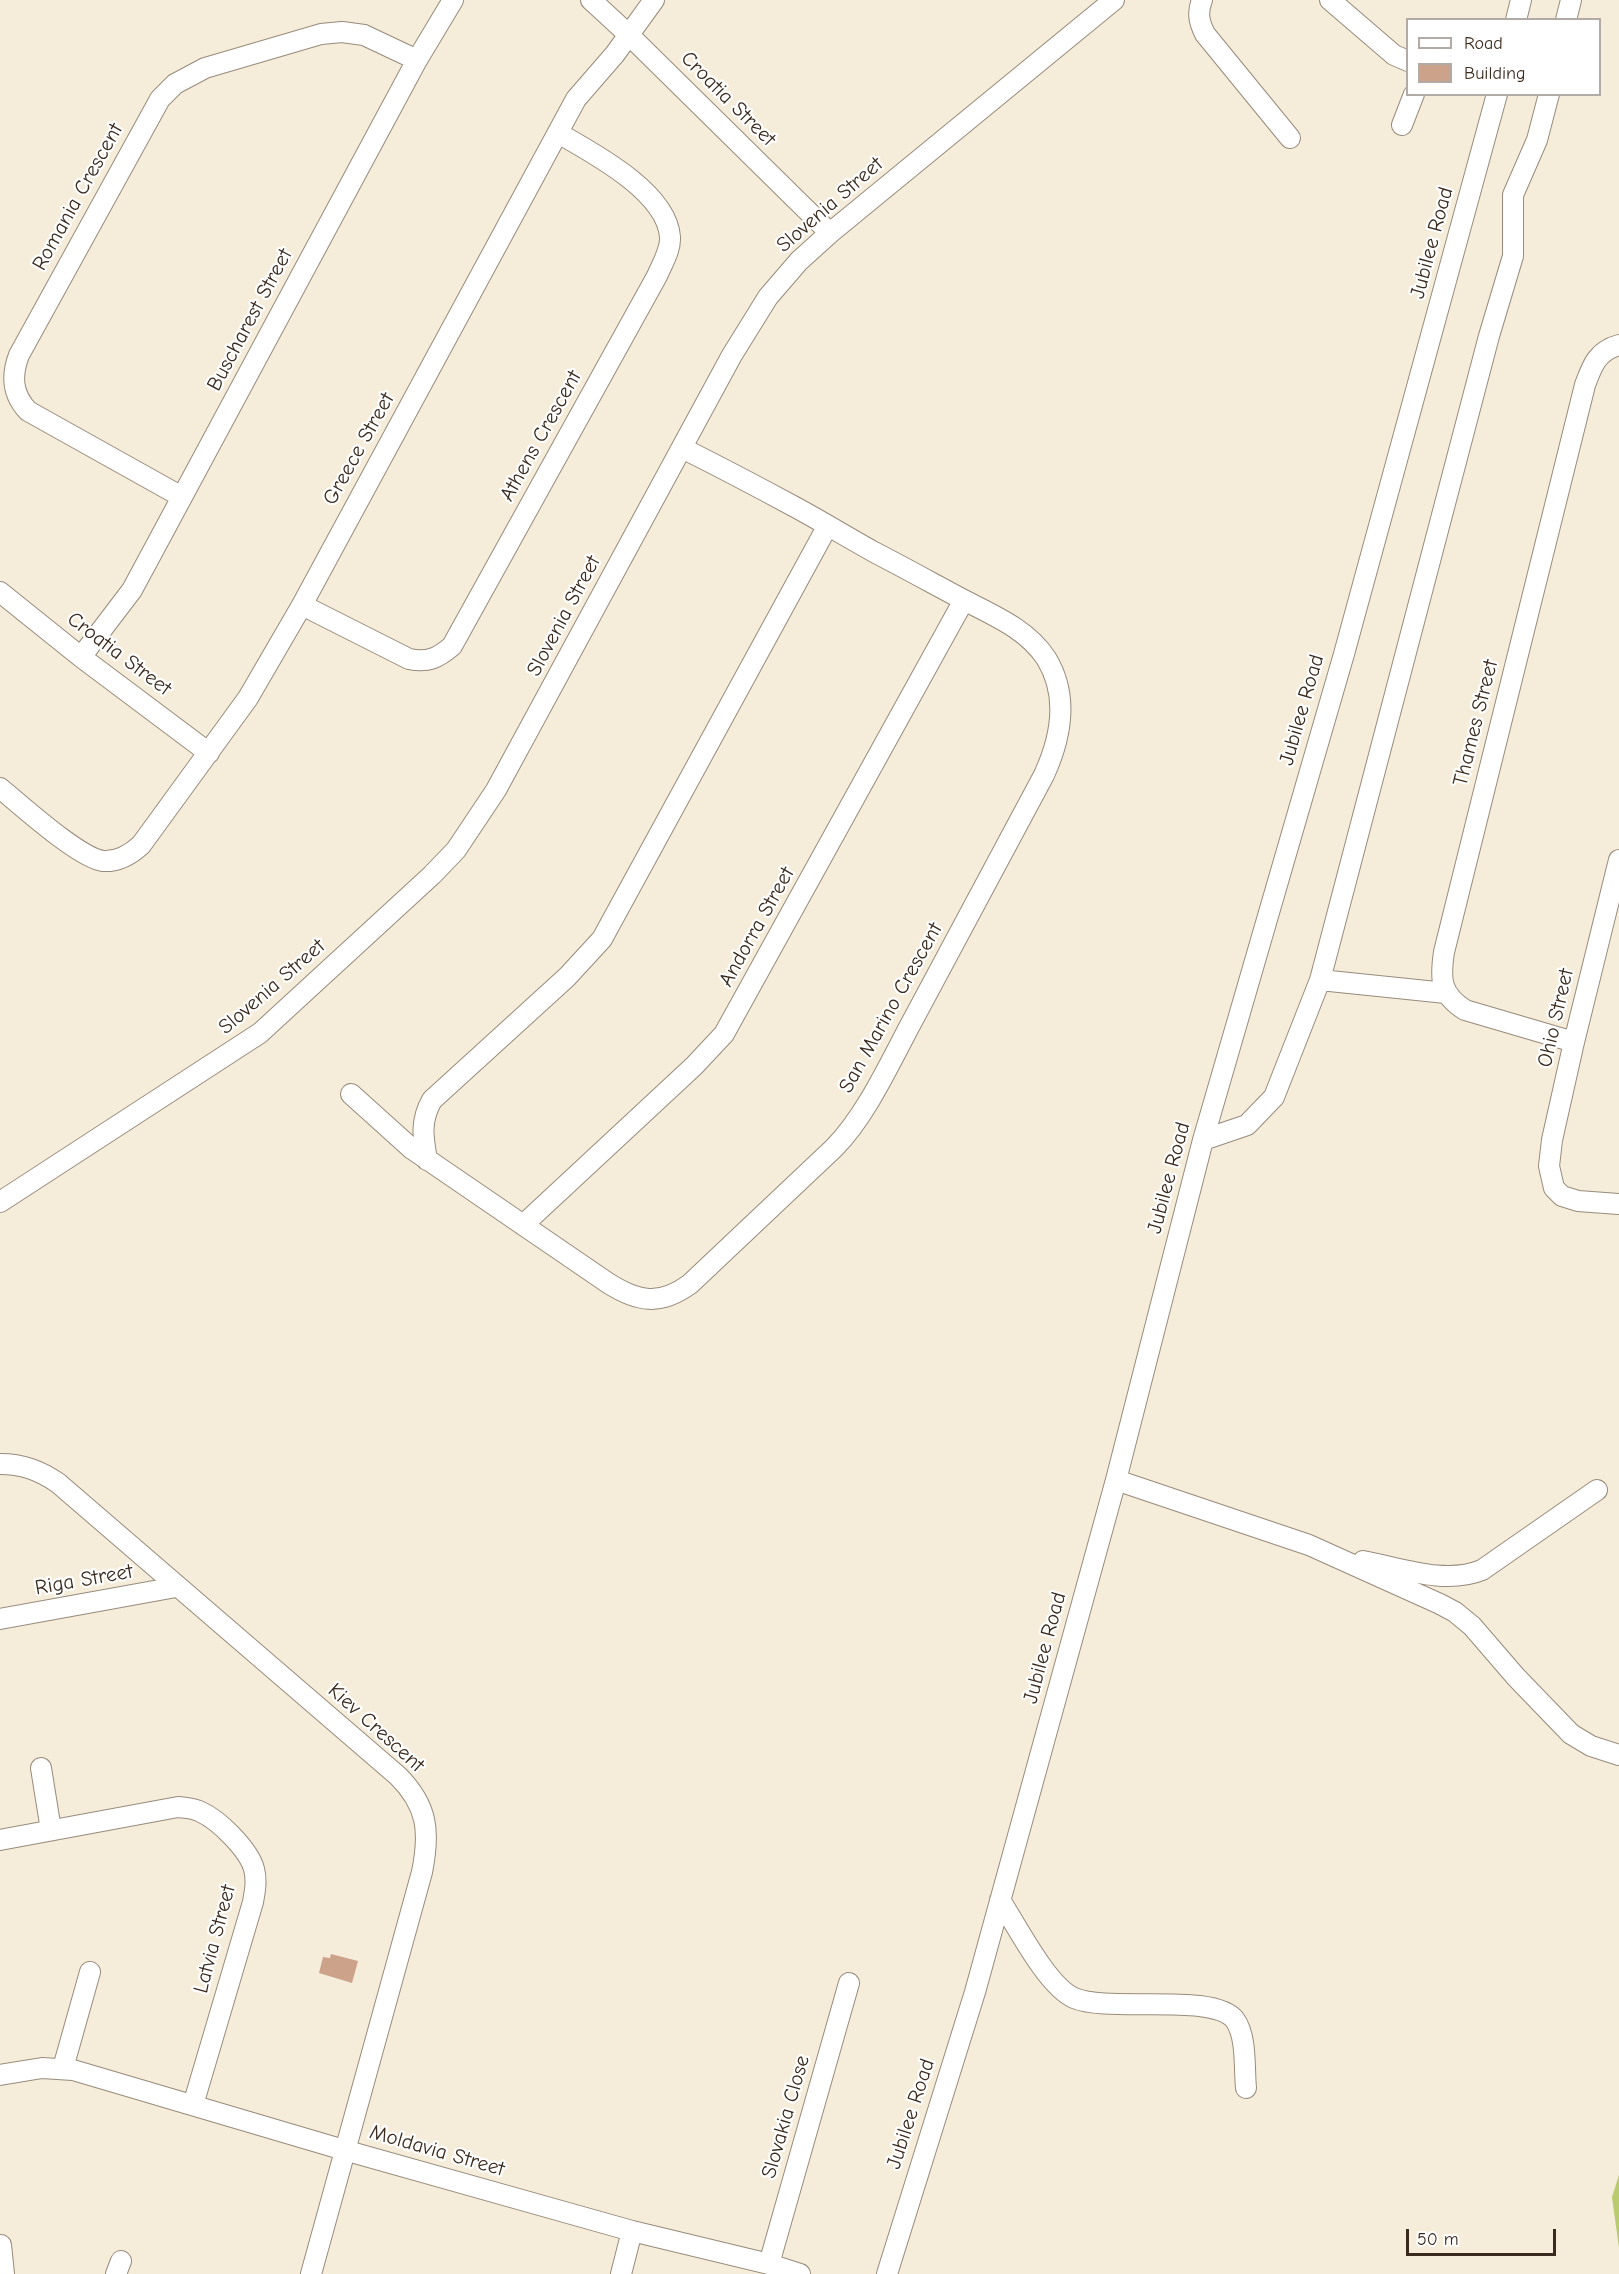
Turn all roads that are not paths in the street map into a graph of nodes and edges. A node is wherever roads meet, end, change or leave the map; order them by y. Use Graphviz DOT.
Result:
graph roads {
  1 [pos="453,0"];
  2 [pos="591,0"];
  3 [pos="654,0"];
  4 [pos="1114,0"];
  5 [pos="1202,0"];
  6 [pos="1330,0"];
  7 [pos="1521,0"];
  8 [pos="1571,0"];
  9 [pos="1516,18"];
  10 [pos="1566,18"];
  11 [pos="629,35"];
  12 [pos="417,60"];
  13 [pos="1406,61"];
  14 [pos="1413,96"];
  15 [pos="1496,96"];
  16 [pos="1548,96"];
  17 [pos="1402,125"];
  18 [pos="558,133"];
  19 [pos="1290,138"];
  20 [pos="830,233"];
  21 [pos="1619,345"];
  22 [pos="682,448"];
  23 [pos="182,497"];
  24 [pos="827,527"];
  25 [pos="0,592"];
  26 [pos="964,600"];
  27 [pos="302,605"];
  28 [pos="81,657"];
  29 [pos="209,753"];
  30 [pos="0,788"];
  31 [pos="1619,860"];
  32 [pos="1320,980"];
  33 [pos="1446,993"];
  34 [pos="1574,1042"];
  35 [pos="351,1094"];
  36 [pos="1203,1140"];
  37 [pos="427,1160"];
  38 [pos="0,1202"];
  39 [pos="1619,1204"];
  40 [pos="523,1226"];
  41 [pos="0,1464"];
  42 [pos="1116,1480"];
  43 [pos="1597,1490"];
  44 [pos="1342,1560"];
  45 [pos="176,1587"];
  46 [pos="0,1619"];
  47 [pos="1619,1755"];
  48 [pos="41,1768"];
  49 [pos="51,1830"];
  50 [pos="0,1840"];
  51 [pos="1000,1900"];
  52 [pos="90,1972"];
  53 [pos="849,1983"];
  54 [pos="63,2068"];
  55 [pos="0,2075"];
  56 [pos="1246,2088"];
  57 [pos="193,2105"];
  58 [pos="344,2150"];
  59 [pos="632,2231"];
  60 [pos="2,2245"];
  61 [pos="769,2264"];
  62 [pos="893,2272"];
  63 [pos="4,2274"];
  64 [pos="311,2274"];
  65 [pos="621,2274"];
  66 [pos="800,2274"];
  1 -- 12 [label="street, Buscharest Street"];
  2 -- 11 [label="street, Croatia Street"];
  3 -- 11 [label="street, Greece Street"];
  4 -- 20 [label="street, Slovenia Street"];
  5 -- 19 [label="street"];
  6 -- 13 [label="street"];
  7 -- 9 [label="street"];
  8 -- 10 [label="street"];
  11 -- 18 [label="street, Greece Street"];
  11 -- 20 [label="street, Croatia Street"];
  12 -- 23 [label="street, Buscharest Street"];
  12 -- 23 [label="street, Romania Crescent"];
  14 -- 17 [label="street"];
  15 -- 36 [label="street, Jubilee Road"];
  16 -- 32 [label="street"];
  18 -- 27 [label="street, Greece Street"];
  18 -- 27 [label="street, Athens Crescent"];
  20 -- 22 [label="street, Slovenia Street"];
  21 -- 33 [label="street, Thames Street"];
  22 -- 24 [label="street, San Marino Crescent"];
  22 -- 38 [label="street, Slovenia Street"];
  23 -- 28 [label="street, Buscharest Street"];
  24 -- 26 [label="street, San Marino Crescent"];
  24 -- 37 [label="street"];
  25 -- 28 [label="street, Croatia Street"];
  26 -- 40 [label="street, Andorra Street"];
  26 -- 40 [label="street, San Marino Crescent"];
  27 -- 29 [label="street, Greece Street"];
  28 -- 29 [label="street, Croatia Street"];
  29 -- 30 [label="street, Greece Street"];
  31 -- 34 [label="street, Ohio Street"];
  32 -- 33 [label="street"];
  32 -- 36 [label="street"];
  33 -- 34 [label="street"];
  34 -- 39 [label="street, Ohio Street"];
  35 -- 37 [label="street, San Marino Crescent"];
  36 -- 42 [label="street, Jubilee Road"];
  37 -- 40 [label="street, San Marino Crescent"];
  41 -- 45 [label="street, Kiev Crescent"];
  42 -- 44 [label="street"];
  42 -- 51 [label="street, Jubilee Road"];
  43 -- 44 [label="street"];
  44 -- 47 [label="street"];
  45 -- 46 [label="street, Riga Street"];
  45 -- 58 [label="street, Kiev Crescent"];
  48 -- 49 [label="street"];
  49 -- 50 [label="street, Latvia Street"];
  49 -- 57 [label="street, Latvia Street"];
  51 -- 56 [label="street"];
  51 -- 62 [label="street, Jubilee Road"];
  52 -- 54 [label="street"];
  53 -- 61 [label="street, Slovakia Close"];
  54 -- 55 [label="street, Moldavia Street"];
  54 -- 57 [label="street, Moldavia Street"];
  57 -- 58 [label="street, Moldavia Street"];
  58 -- 59 [label="street, Moldavia Street"];
  58 -- 64 [label="street, Kiev Crescent"];
  59 -- 61 [label="street, Moldavia Street"];
  59 -- 65 [label="street"];
  60 -- 63 [label="street"];
  61 -- 66 [label="street, Moldavia Street"];
}
